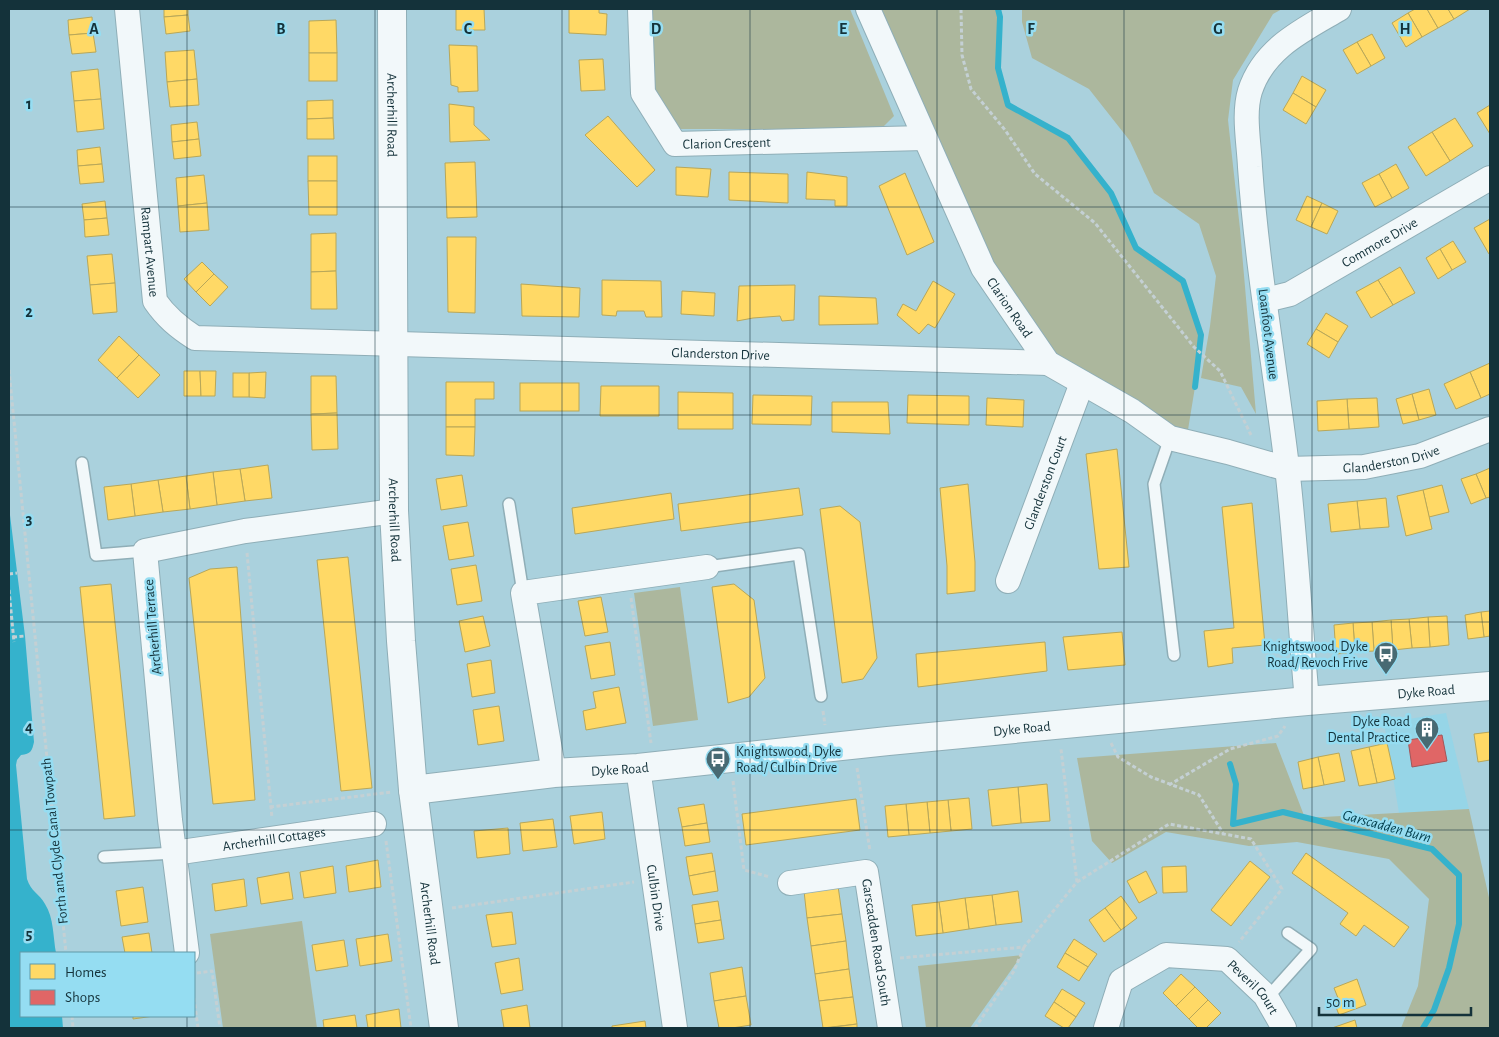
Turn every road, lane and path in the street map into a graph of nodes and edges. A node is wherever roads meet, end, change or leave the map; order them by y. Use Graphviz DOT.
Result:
graph roads {
  1 [pos="127,9"];
  2 [pos="392,9"];
  3 [pos="640,9"];
  4 [pos="868,9"];
  5 [pos="961,9"];
  6 [pos="1339,9"];
  7 [pos="924,138"];
  8 [pos="1490,178"];
  9 [pos="1265,300"];
  10 [pos="393,344"];
  11 [pos="1048,363"];
  12 [pos="9,370"];
  13 [pos="1082,383"];
  14 [pos="1490,429"];
  15 [pos="1170,438"];
  16 [pos="82,463"];
  17 [pos="1276,466"];
  18 [pos="509,504"];
  19 [pos="394,511"];
  20 [pos="245,532"];
  21 [pos="145,551"];
  22 [pos="707,567"];
  23 [pos="17,573"];
  24 [pos="9,574"];
  25 [pos="628,578"];
  26 [pos="1008,581"];
  27 [pos="9,590"];
  28 [pos="523,593"];
  29 [pos="24,636"];
  30 [pos="13,637"];
  31 [pos="14,642"];
  32 [pos="1174,656"];
  33 [pos="1490,686"];
  34 [pos="821,696"];
  35 [pos="1297,702"];
  36 [pos="1100,722"];
  37 [pos="1058,726"];
  38 [pos="840,746"];
  39 [pos="730,758"];
  40 [pos="646,767"];
  41 [pos="554,773"];
  42 [pos="1169,785"];
  43 [pos="413,790"];
  44 [pos="270,807"];
  45 [pos="374,824"];
  46 [pos="1224,834"];
  47 [pos="274,839"];
  48 [pos="174,853"];
  49 [pos="104,857"];
  50 [pos="866,872"];
  51 [pos="654,879"];
  52 [pos="1077,882"];
  53 [pos="790,883"];
  54 [pos="429,911"];
  55 [pos="1288,933"];
  56 [pos="1024,948"];
  57 [pos="66,952"];
  58 [pos="187,952"];
  59 [pos="1227,959"];
  60 [pos="879,960"];
  61 [pos="195,974"];
  62 [pos="1267,998"];
  63 [pos="195,1006"];
  64 [pos="198,1028"];
  65 [pos="220,1028"];
  66 [pos="411,1028"];
  67 [pos="444,1028"];
  68 [pos="675,1028"];
  69 [pos="890,1028"];
  70 [pos="975,1028"];
  71 [pos="1106,1028"];
  72 [pos="1284,1028"];
  1 -- 10 [label="street, Rampart Avenue"];
  2 -- 10 [label="street, Archerhill Road"];
  3 -- 7 [label="street, Clarion Crescent"];
  4 -- 7 [label="street, Clarion Road"];
  5 -- 17 [label="path"];
  6 -- 9 [label="street, Loanfoot Avenue"];
  7 -- 11 [label="street, Clarion Road"];
  8 -- 9 [label="street, Commore Drive"];
  9 -- 17 [label="street, Loanfoot Avenue"];
  10 -- 11 [label="street, Glanderston Drive"];
  10 -- 19 [label="street, Archerhill Road"];
  11 -- 13 [label="street, Clarion Road"];
  12 -- 57 [label="path, Forth and Clyde Canal Towpath"];
  13 -- 15 [label="street, Clarion Road"];
  13 -- 26 [label="street, Glanderston Court"];
  14 -- 17 [label="street, Glanderston Drive"];
  15 -- 17 [label="street, Clarion Road"];
  15 -- 32 [label="lane"];
  16 -- 21 [label="lane"];
  17 -- 35 [label="street, Loanfoot Avenue"];
  18 -- 28 [label="lane"];
  19 -- 20 [label="street"];
  19 -- 43 [label="street, Archerhill Road"];
  20 -- 21 [label="street"];
  20 -- 44 [label="path"];
  21 -- 48 [label="street, Archerhill Terrace"];
  22 -- 25 [label="street"];
  22 -- 34 [label="lane"];
  23 -- 24 [label="path"];
  25 -- 28 [label="street"];
  25 -- 40 [label="path"];
  27 -- 30 [label="path"];
  28 -- 41 [label="street"];
  29 -- 30 [label="path"];
  30 -- 31 [label="path"];
  33 -- 35 [label="street, Dyke Road"];
  34 -- 38 [label="path"];
  35 -- 36 [label="street, Dyke Road"];
  35 -- 42 [label="path"];
  36 -- 37 [label="street, Dyke Road"];
  36 -- 42 [label="path"];
  37 -- 38 [label="street, Dyke Road"];
  37 -- 52 [label="path"];
  38 -- 39 [label="street, Dyke Road"];
  38 -- 50 [label="path"];
  39 -- 40 [label="street, Dyke Road"];
  39 -- 53 [label="path"];
  40 -- 41 [label="street, Dyke Road"];
  40 -- 51 [label="street, Culbin Drive"];
  41 -- 43 [label="street, Dyke Road"];
  42 -- 46 [label="path"];
  43 -- 44 [label="path"];
  43 -- 54 [label="street, Archerhill Road"];
  44 -- 47 [label="path"];
  45 -- 47 [label="street, Archerhill Cottages"];
  45 -- 66 [label="path"];
  46 -- 52 [label="path"];
  46 -- 59 [label="path"];
  47 -- 48 [label="street, Archerhill Cottages"];
  48 -- 49 [label="lane"];
  48 -- 58 [label="street, Archerhill Terrace"];
  50 -- 53 [label="street, Garscadden Road South"];
  50 -- 60 [label="street, Garscadden Road South"];
  51 -- 54 [label="path"];
  51 -- 68 [label="street, Culbin Drive"];
  52 -- 56 [label="path"];
  54 -- 67 [label="street, Archerhill Road"];
  55 -- 62 [label="lane"];
  56 -- 60 [label="path"];
  56 -- 70 [label="path"];
  59 -- 62 [label="street, Peveril Court"];
  59 -- 71 [label="street, Peveril Court"];
  60 -- 69 [label="street, Garscadden Road South"];
  61 -- 65 [label="path"];
  62 -- 72 [label="street, Peveril Court"];
  63 -- 64 [label="path"];
}
